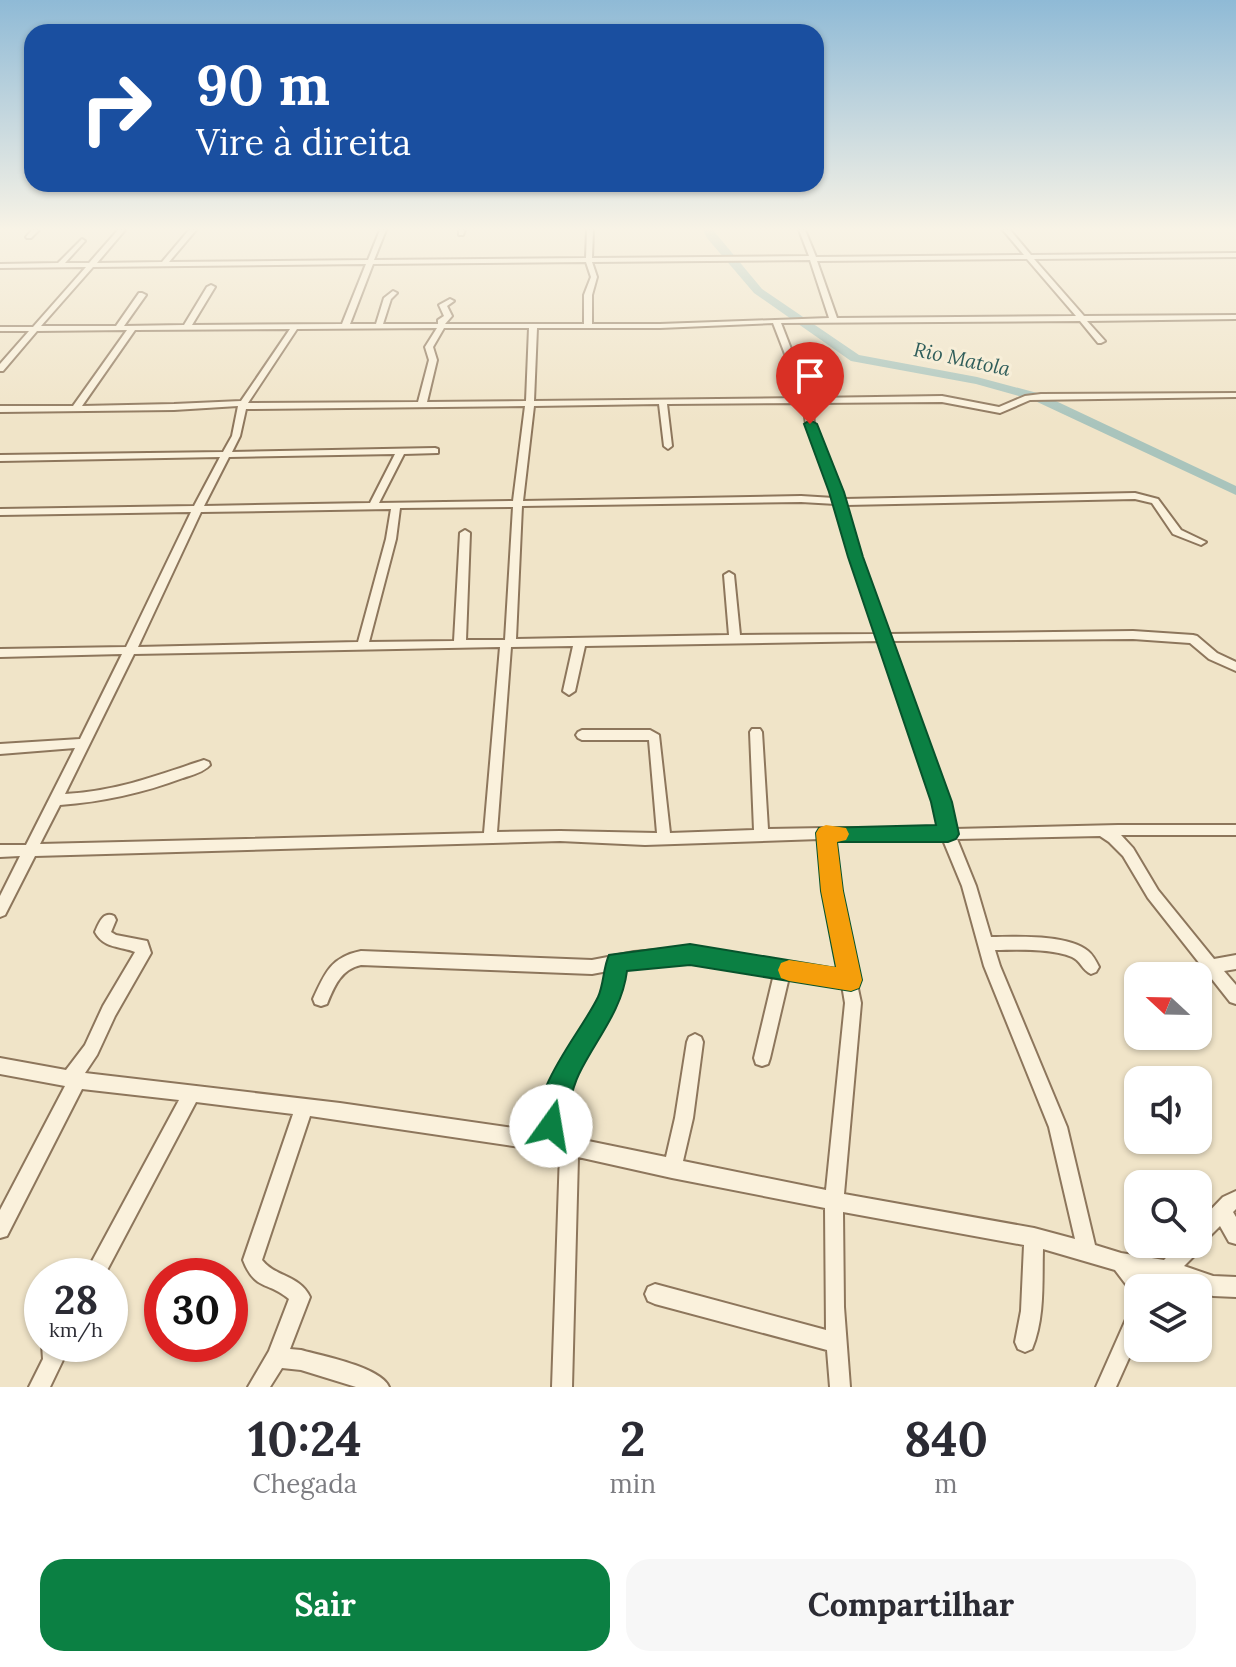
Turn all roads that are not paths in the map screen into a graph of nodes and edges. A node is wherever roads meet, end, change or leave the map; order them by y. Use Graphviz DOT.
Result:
graph roads {
  1 [pos="66,295"];
  2 [pos="142,295"];
  3 [pos="206,295"];
  4 [pos="358,295"];
  5 [pos="391,295"];
  6 [pos="588,295"];
  7 [pos="822,295"];
  8 [pos="1061,295"];
  9 [pos="450,301"];
  10 [pos="1236,317"];
  11 [pos="1081,319"];
  12 [pos="776,321"];
  13 [pos="834,321"];
  14 [pos="588,324"];
  15 [pos="533,325"];
  16 [pos="345,326"];
  17 [pos="379,326"];
  18 [pos="442,326"];
  19 [pos="187,327"];
  20 [pos="295,327"];
  21 [pos="0,329"];
  22 [pos="36,329"];
  23 [pos="118,329"];
  24 [pos="132,329"];
  25 [pos="1101,341"];
  26 [pos="0,369"];
  27 [pos="1236,395"];
  28 [pos="807,400"];
  29 [pos="663,402"];
  30 [pos="422,403"];
  31 [pos="530,403"];
  32 [pos="77,406"];
  33 [pos="245,406"];
  34 [pos="0,409"];
  35 [pos="668,446"];
  36 [pos="401,451"];
  37 [pos="435,451"];
  38 [pos="226,454"];
  39 [pos="0,458"];
  40 [pos="839,501"];
  41 [pos="396,505"];
  42 [pos="518,505"];
  43 [pos="373,506"];
  44 [pos="197,510"];
  45 [pos="0,512"];
  46 [pos="465,533"];
  47 [pos="1201,542"];
  48 [pos="729,575"];
  49 [pos="735,639"];
  50 [pos="885,639"];
  51 [pos="580,642"];
  52 [pos="460,644"];
  53 [pos="508,644"];
  54 [pos="362,647"];
  55 [pos="128,651"];
  56 [pos="0,653"];
  57 [pos="1236,667"];
  58 [pos="569,691"];
  59 [pos="756,732"];
  60 [pos="582,735"];
  61 [pos="85,743"];
  62 [pos="0,749"];
  63 [pos="204,765"];
  64 [pos="55,800"];
  65 [pos="1236,830"];
  66 [pos="826,833"];
  67 [pos="948,834"];
  68 [pos="1119,834"];
  69 [pos="761,835"];
  70 [pos="664,837"];
  71 [pos="490,838"];
  72 [pos="0,851"];
  73 [pos="32,851"];
  74 [pos="0,911"];
  75 [pos="109,920"];
  76 [pos="985,943"];
  77 [pos="617,962"];
  78 [pos="1207,962"];
  79 [pos="1236,962"];
  80 [pos="1091,967"];
  81 [pos="1212,967"];
  82 [pos="1212,968"];
  83 [pos="783,969"];
  84 [pos="851,980"];
  85 [pos="1236,997"];
  86 [pos="321,999"];
  87 [pos="695,1042"];
  88 [pos="762,1058"];
  89 [pos="0,1066"];
  90 [pos="74,1079"];
  91 [pos="192,1093"];
  92 [pos="304,1107"];
  93 [pos="549,1142"];
  94 [pos="569,1147"];
  95 [pos="672,1169"];
  96 [pos="834,1201"];
  97 [pos="1229,1205"];
  98 [pos="1212,1223"];
  99 [pos="0,1229"];
  100 [pos="1236,1235"];
  101 [pos="1034,1237"];
  102 [pos="1087,1252"];
  103 [pos="104,1258"];
  104 [pos="1179,1258"];
  105 [pos="1121,1262"];
  106 [pos="1167,1270"];
  107 [pos="1131,1274"];
  108 [pos="1154,1274"];
  109 [pos="1236,1287"];
  110 [pos="655,1294"];
  111 [pos="1025,1342"];
  112 [pos="837,1343"];
  113 [pos="1124,1346"];
  114 [pos="277,1357"];
  115 [pos="52,1362"];
  116 [pos="39,1387"];
  117 [pos="258,1387"];
  118 [pos="379,1387"];
  119 [pos="562,1387"];
  120 [pos="840,1387"];
  121 [pos="1106,1387"];
  1 -- 22 [label="street"];
  2 -- 23 [label="street"];
  3 -- 19 [label="street"];
  4 -- 16 [label="street"];
  5 -- 17 [label="street"];
  6 -- 14 [label="street"];
  7 -- 13 [label="street"];
  8 -- 11 [label="street"];
  9 -- 18 [label="street"];
  10 -- 11 [label="street"];
  11 -- 13 [label="street"];
  11 -- 25 [label="street"];
  12 -- 13 [label="street"];
  12 -- 14 [label="street"];
  12 -- 28 [label="street"];
  14 -- 15 [label="street"];
  15 -- 18 [label="street"];
  15 -- 31 [label="street"];
  16 -- 17 [label="street"];
  16 -- 20 [label="street"];
  17 -- 18 [label="street"];
  18 -- 30 [label="street"];
  19 -- 20 [label="street"];
  19 -- 24 [label="street"];
  20 -- 33 [label="street"];
  21 -- 22 [label="street"];
  22 -- 23 [label="street"];
  22 -- 26 [label="street"];
  23 -- 24 [label="street"];
  24 -- 32 [label="street"];
  27 -- 28 [label="street"];
  28 -- 29 [label="street"];
  28 -- 40 [label="street"];
  29 -- 31 [label="street"];
  29 -- 35 [label="street"];
  30 -- 31 [label="street"];
  30 -- 33 [label="street"];
  31 -- 42 [label="street"];
  32 -- 33 [label="street"];
  32 -- 34 [label="street"];
  33 -- 38 [label="street"];
  36 -- 37 [label="street"];
  36 -- 38 [label="street"];
  36 -- 43 [label="street"];
  38 -- 39 [label="street"];
  38 -- 44 [label="street"];
  40 -- 42 [label="street"];
  40 -- 47 [label="street"];
  40 -- 50 [label="street"];
  41 -- 42 [label="street"];
  41 -- 43 [label="street"];
  41 -- 54 [label="street"];
  42 -- 53 [label="street"];
  43 -- 44 [label="street"];
  44 -- 45 [label="street"];
  44 -- 55 [label="street"];
  46 -- 52 [label="street"];
  48 -- 49 [label="street"];
  49 -- 50 [label="street"];
  49 -- 51 [label="street"];
  50 -- 57 [label="street"];
  50 -- 67 [label="street"];
  51 -- 53 [label="street"];
  51 -- 58 [label="street"];
  52 -- 53 [label="street"];
  52 -- 54 [label="street"];
  53 -- 71 [label="street"];
  54 -- 55 [label="street"];
  55 -- 56 [label="street"];
  55 -- 61 [label="street"];
  59 -- 69 [label="street"];
  60 -- 70 [label="street"];
  61 -- 62 [label="street"];
  61 -- 64 [label="street"];
  63 -- 64 [label="street"];
  64 -- 73 [label="street"];
  65 -- 68 [label="street"];
  66 -- 67 [label="street"];
  66 -- 69 [label="street"];
  66 -- 84 [label="street"];
  67 -- 68 [label="street"];
  67 -- 76 [label="street"];
  68 -- 78 [label="street"];
  69 -- 70 [label="street"];
  70 -- 71 [label="street"];
  71 -- 73 [label="street"];
  72 -- 73 [label="street"];
  73 -- 74 [label="street"];
  75 -- 90 [label="street"];
  76 -- 80 [label="street"];
  76 -- 102 [label="street"];
  77 -- 83 [label="street"];
  77 -- 86 [label="street"];
  77 -- 93 [label="street"];
  79 -- 81 [label="street"];
  82 -- 85 [label="street"];
  83 -- 84 [label="street"];
  83 -- 88 [label="street"];
  84 -- 96 [label="street"];
  87 -- 95 [label="street"];
  89 -- 90 [label="street"];
  90 -- 91 [label="street"];
  90 -- 99 [label="street"];
  91 -- 92 [label="street"];
  91 -- 103 [label="street"];
  92 -- 93 [label="street"];
  92 -- 114 [label="street"];
  93 -- 94 [label="street"];
  94 -- 95 [label="street"];
  94 -- 119 [label="street"];
  95 -- 96 [label="street"];
  96 -- 101 [label="street"];
  96 -- 112 [label="street"];
  97 -- 98 [label="street"];
  97 -- 100 [label="street"];
  101 -- 102 [label="street"];
  101 -- 111 [label="street"];
  102 -- 105 [label="street"];
  104 -- 106 [label="street"];
  105 -- 106 [label="street"];
  105 -- 107 [label="street"];
  106 -- 108 [label="street"];
  106 -- 109 [label="street"];
  110 -- 112 [label="street"];
  112 -- 120 [label="street"];
  113 -- 121 [label="street"];
  114 -- 117 [label="street"];
  114 -- 118 [label="street"];
  115 -- 116 [label="street"];
}
